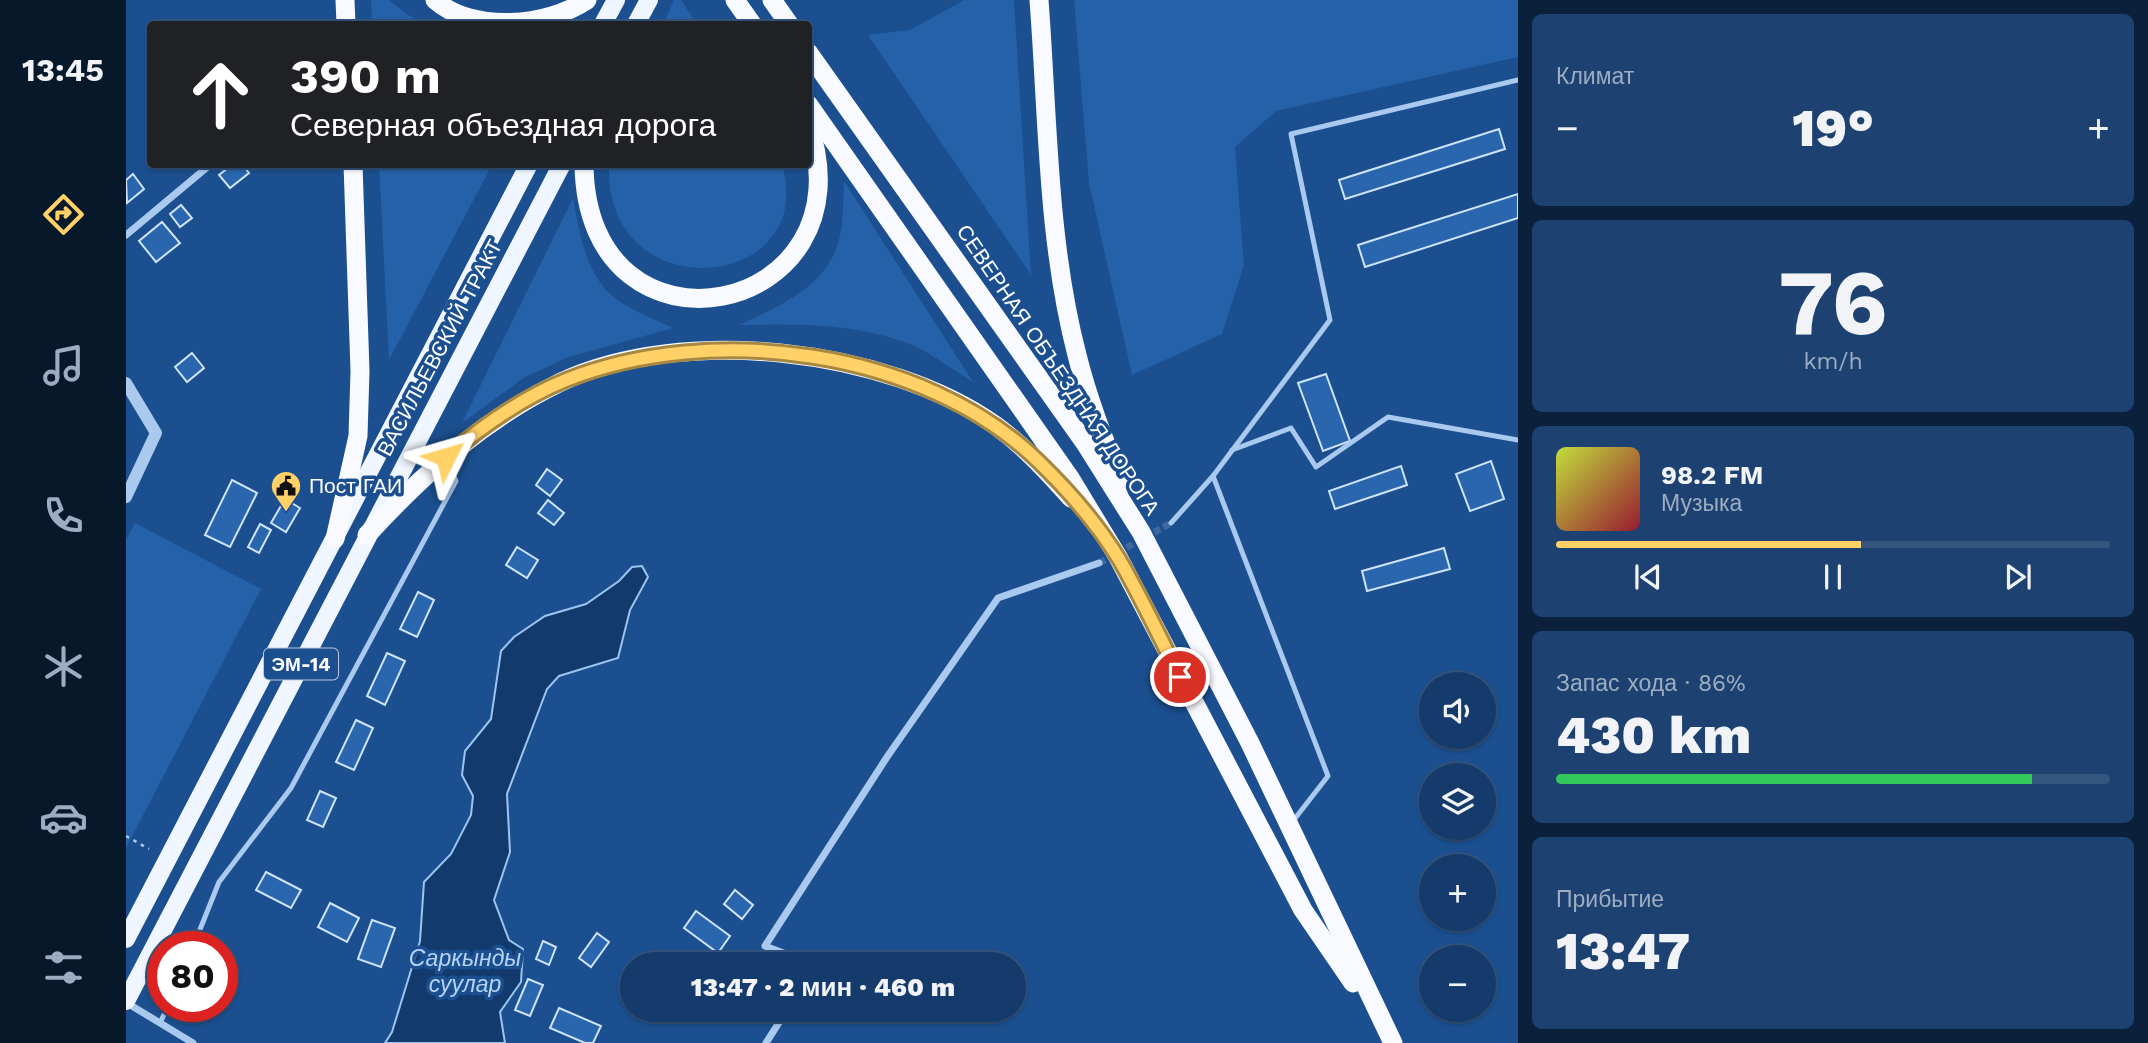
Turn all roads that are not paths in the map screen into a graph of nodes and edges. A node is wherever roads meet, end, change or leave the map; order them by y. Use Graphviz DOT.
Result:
graph roads {
  1 [pos="345,0"];
  2 [pos="435,0"];
  3 [pos="587,0"];
  4 [pos="616,0"];
  5 [pos="649,0"];
  6 [pos="735,0"];
  7 [pos="772,0"];
  8 [pos="1039,0"];
  9 [pos="346,21"];
  10 [pos="491,21"];
  11 [pos="531,21"];
  12 [pos="605,21"];
  13 [pos="638,21"];
  14 [pos="750,21"];
  15 [pos="787,21"];
  16 [pos="812,58"];
  17 [pos="1518,80"];
  18 [pos="812,110"];
  19 [pos="812,142"];
  20 [pos="206,168"];
  21 [pos="353,168"];
  22 [pos="527,168"];
  23 [pos="560,168"];
  24 [pos="584,168"];
  25 [pos="126,235"];
  26 [pos="126,383"];
  27 [pos="1518,440"];
  28 [pos="1230,451"];
  29 [pos="377,455"];
  30 [pos="446,457"];
  31 [pos="403,467"];
  32 [pos="1213,476"];
  33 [pos="126,497"];
  34 [pos="1171,523"];
  35 [pos="1141,532"];
  36 [pos="367,536"];
  37 [pos="335,539"];
  38 [pos="1109,560"];
  39 [pos="1289,825"];
  40 [pos="199,931"];
  41 [pos="126,939"];
  42 [pos="781,952"];
  43 [pos="126,1002"];
  44 [pos="779,1022"];
  45 [pos="160,1023"];
  46 [pos="1390,1038"];
  47 [pos="193,1043"];
  48 [pos="766,1043"];
  1 -- 9 [label="highway"];
  2 -- 10 [label="highway"];
  3 -- 11 [label="highway"];
  4 -- 12 [label="main road"];
  5 -- 13 [label="main road"];
  6 -- 14 [label="highway"];
  7 -- 15 [label="highway"];
  8 -- 35 [label="highway"];
  16 -- 35 [label="highway, СЕВЕРНАЯ ОБЪЕЗДНАЯ ДОРОГА"];
  17 -- 28 [label="lane"];
  18 -- 38 [label="highway, СЕВЕРНАЯ ОБЪЕЗДНАЯ ДОРОГА"];
  19 -- 24 [label="highway"];
  20 -- 25 [label="street"];
  21 -- 37 [label="highway"];
  22 -- 29 [label="main road, ВАСИЛЬЕВСКИЙ ТРАКТ / ЭМ-14"];
  23 -- 31 [label="main road, ВАСИЛЬЕВСКИЙ ТРАКТ / ЭМ-14"];
  26 -- 33 [label="street"];
  27 -- 28 [label="lane"];
  28 -- 32 [label="lane"];
  29 -- 31 [label="main road"];
  29 -- 37 [label="main road, ВАСИЛЬЕВСКИЙ ТРАКТ / ЭМ-14"];
  30 -- 36 [label="highway"];
  30 -- 38 [label="highway"];
  30 -- 40 [label="lane"];
  31 -- 36 [label="main road, ВАСИЛЬЕВСКИЙ ТРАКТ / ЭМ-14"];
  32 -- 34 [label="lane"];
  32 -- 39 [label="lane"];
  35 -- 39 [label="highway, СЕВЕРНАЯ ОБЪЕЗДНАЯ ДОРОГА"];
  36 -- 43 [label="main road, ВАСИЛЬЕВСКИЙ ТРАКТ / ЭМ-14"];
  37 -- 41 [label="main road, ВАСИЛЬЕВСКИЙ ТРАКТ / ЭМ-14"];
  38 -- 42 [label="street"];
  38 -- 46 [label="highway, СЕВЕРНАЯ ОБЪЕЗДНАЯ ДОРОГА"];
  39 -- 46 [label="highway, СЕВЕРНАЯ ОБЪЕЗДНАЯ ДОРОГА"];
  43 -- 45 [label="street"];
  44 -- 48 [label="street"];
  45 -- 47 [label="street"];
}
